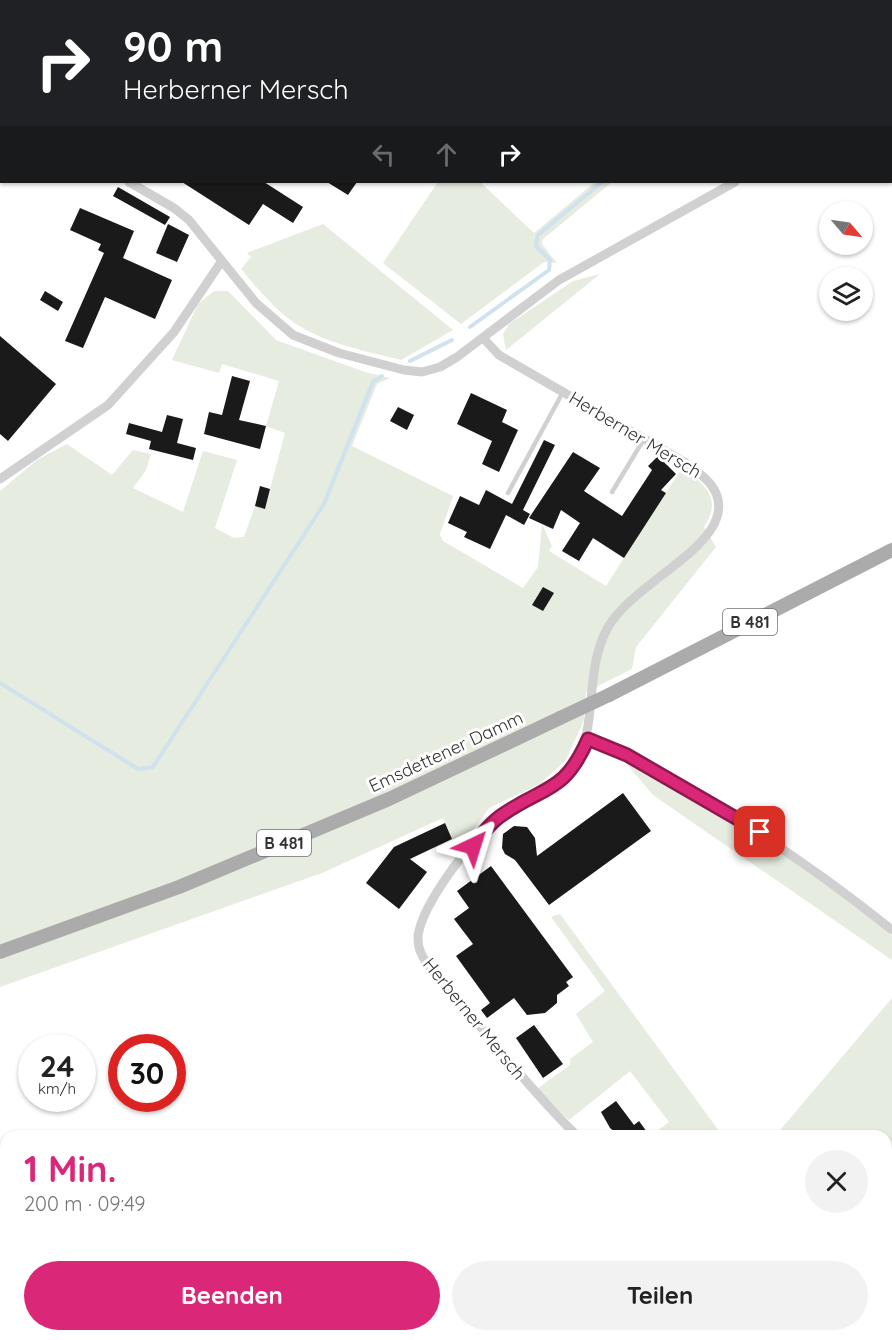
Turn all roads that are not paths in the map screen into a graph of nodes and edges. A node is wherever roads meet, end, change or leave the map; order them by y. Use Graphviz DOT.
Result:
graph roads {
  1 [pos="131,183"];
  2 [pos="733,183"];
  3 [pos="221,262"];
  4 [pos="483,338"];
  5 [pos="563,392"];
  6 [pos="644,440"];
  7 [pos="0,479"];
  8 [pos="612,492"];
  9 [pos="508,493"];
  10 [pos="892,550"];
  11 [pos="588,739"];
  12 [pos="892,930"];
  13 [pos="0,952"];
  14 [pos="571,1130"];
  1 -- 3 [label="street"];
  2 -- 4 [label="street"];
  3 -- 4 [label="street"];
  3 -- 7 [label="street"];
  4 -- 5 [label="street, Herberner Mersch"];
  5 -- 6 [label="street, Herberner Mersch"];
  5 -- 9 [label="lane"];
  6 -- 8 [label="lane"];
  6 -- 11 [label="street, Herberner Mersch"];
  10 -- 13 [label="main road, Emsdettener Damm / B 481, bridge"];
  11 -- 12 [label="street"];
  11 -- 14 [label="street, Herberner Mersch"];
}
